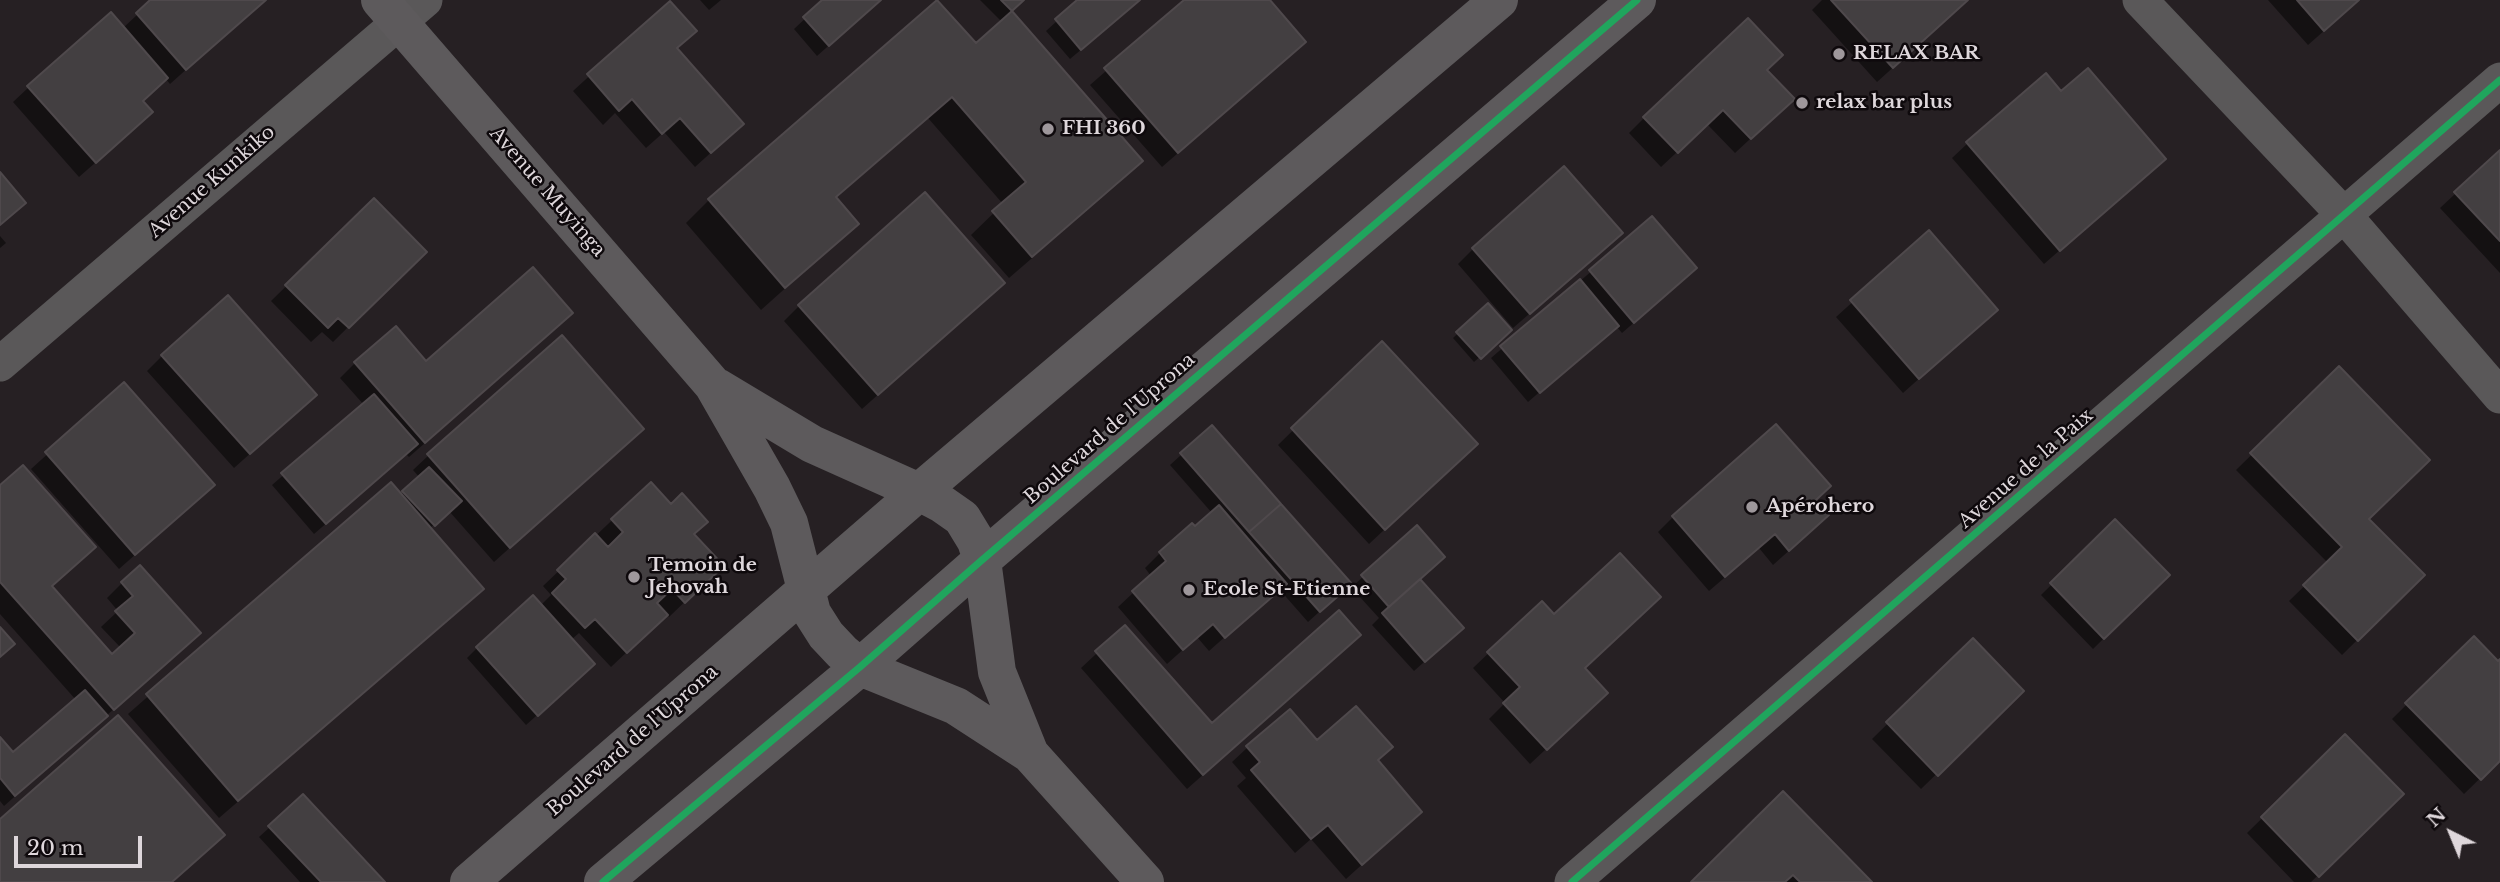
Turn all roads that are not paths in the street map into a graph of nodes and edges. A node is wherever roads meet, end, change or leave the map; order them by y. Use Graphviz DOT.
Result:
graph roads {
  1 [pos="1499,0"];
  2 [pos="1637,0"];
  3 [pos="2140,0"];
  4 [pos="401,7"];
  5 [pos="2500,80"];
  6 [pos="2344,215"];
  7 [pos="0,364"];
  8 [pos="713,385"];
  9 [pos="2500,396"];
  10 [pos="919,492"];
  11 [pos="982,560"];
  12 [pos="806,591"];
  13 [pos="860,667"];
  14 [pos="1030,754"];
  15 [pos="469,882"];
  16 [pos="603,882"];
  17 [pos="1145,882"];
  18 [pos="1572,882"];
  1 -- 10 [label="street, Boulevard de l'Uprona"];
  2 -- 11 [label="street, Boulevard de l'Uprona"];
  3 -- 6 [label="street"];
  4 -- 7 [label="street, Avenue Kunkiko"];
  4 -- 8 [label="street, Avenue Muyinga"];
  5 -- 6 [label="street, Avenue de la Paix"];
  6 -- 9 [label="street"];
  6 -- 18 [label="street, Avenue de la Paix"];
  8 -- 10 [label="street, Avenue Muyinga"];
  8 -- 12 [label="street, Avenue Muyinga"];
  10 -- 11 [label="street, Avenue Muyinga"];
  10 -- 12 [label="street, Boulevard de l'Uprona"];
  11 -- 13 [label="street, Boulevard de l'Uprona"];
  11 -- 14 [label="street, Avenue Muyinga"];
  12 -- 13 [label="street, Avenue Muyinga"];
  12 -- 15 [label="street, Boulevard de l'Uprona"];
  13 -- 14 [label="street"];
  13 -- 16 [label="street, Boulevard de l'Uprona"];
  14 -- 17 [label="street"];
}
